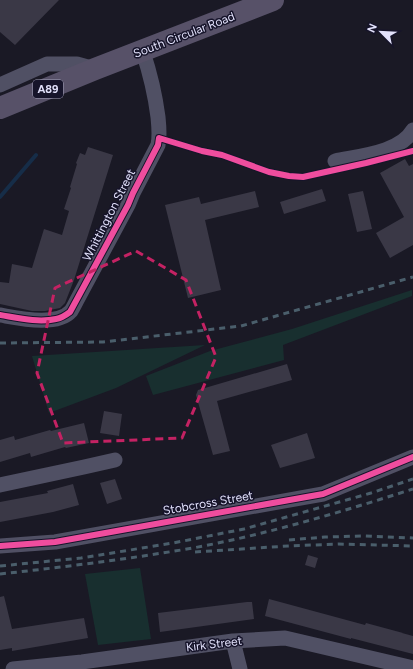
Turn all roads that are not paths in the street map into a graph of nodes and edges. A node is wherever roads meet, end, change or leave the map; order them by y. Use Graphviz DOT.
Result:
graph roads {
  1 [pos="273,0"];
  2 [pos="143,52"];
  3 [pos="95,69"];
  4 [pos="0,85"];
  5 [pos="0,108"];
  6 [pos="413,130"];
  7 [pos="335,160"];
  8 [pos="0,315"];
  9 [pos="413,456"];
  10 [pos="115,460"];
  11 [pos="0,485"];
  12 [pos="0,546"];
  13 [pos="233,641"];
  14 [pos="413,668"];
  15 [pos="13,669"];
  16 [pos="240,669"];
  1 -- 2 [label="main road, South Circular Road / A89"];
  2 -- 3 [label="main road, South Circular Road / A89"];
  2 -- 8 [label="street, Whittington Street"];
  3 -- 4 [label="street"];
  3 -- 5 [label="main road, South Circular Road / A89"];
  6 -- 7 [label="street"];
  9 -- 12 [label="street, Stobcross Street"];
  10 -- 11 [label="street"];
  13 -- 14 [label="street, Kirk Street"];
  13 -- 15 [label="street, Kirk Street"];
  13 -- 16 [label="street"];
}
